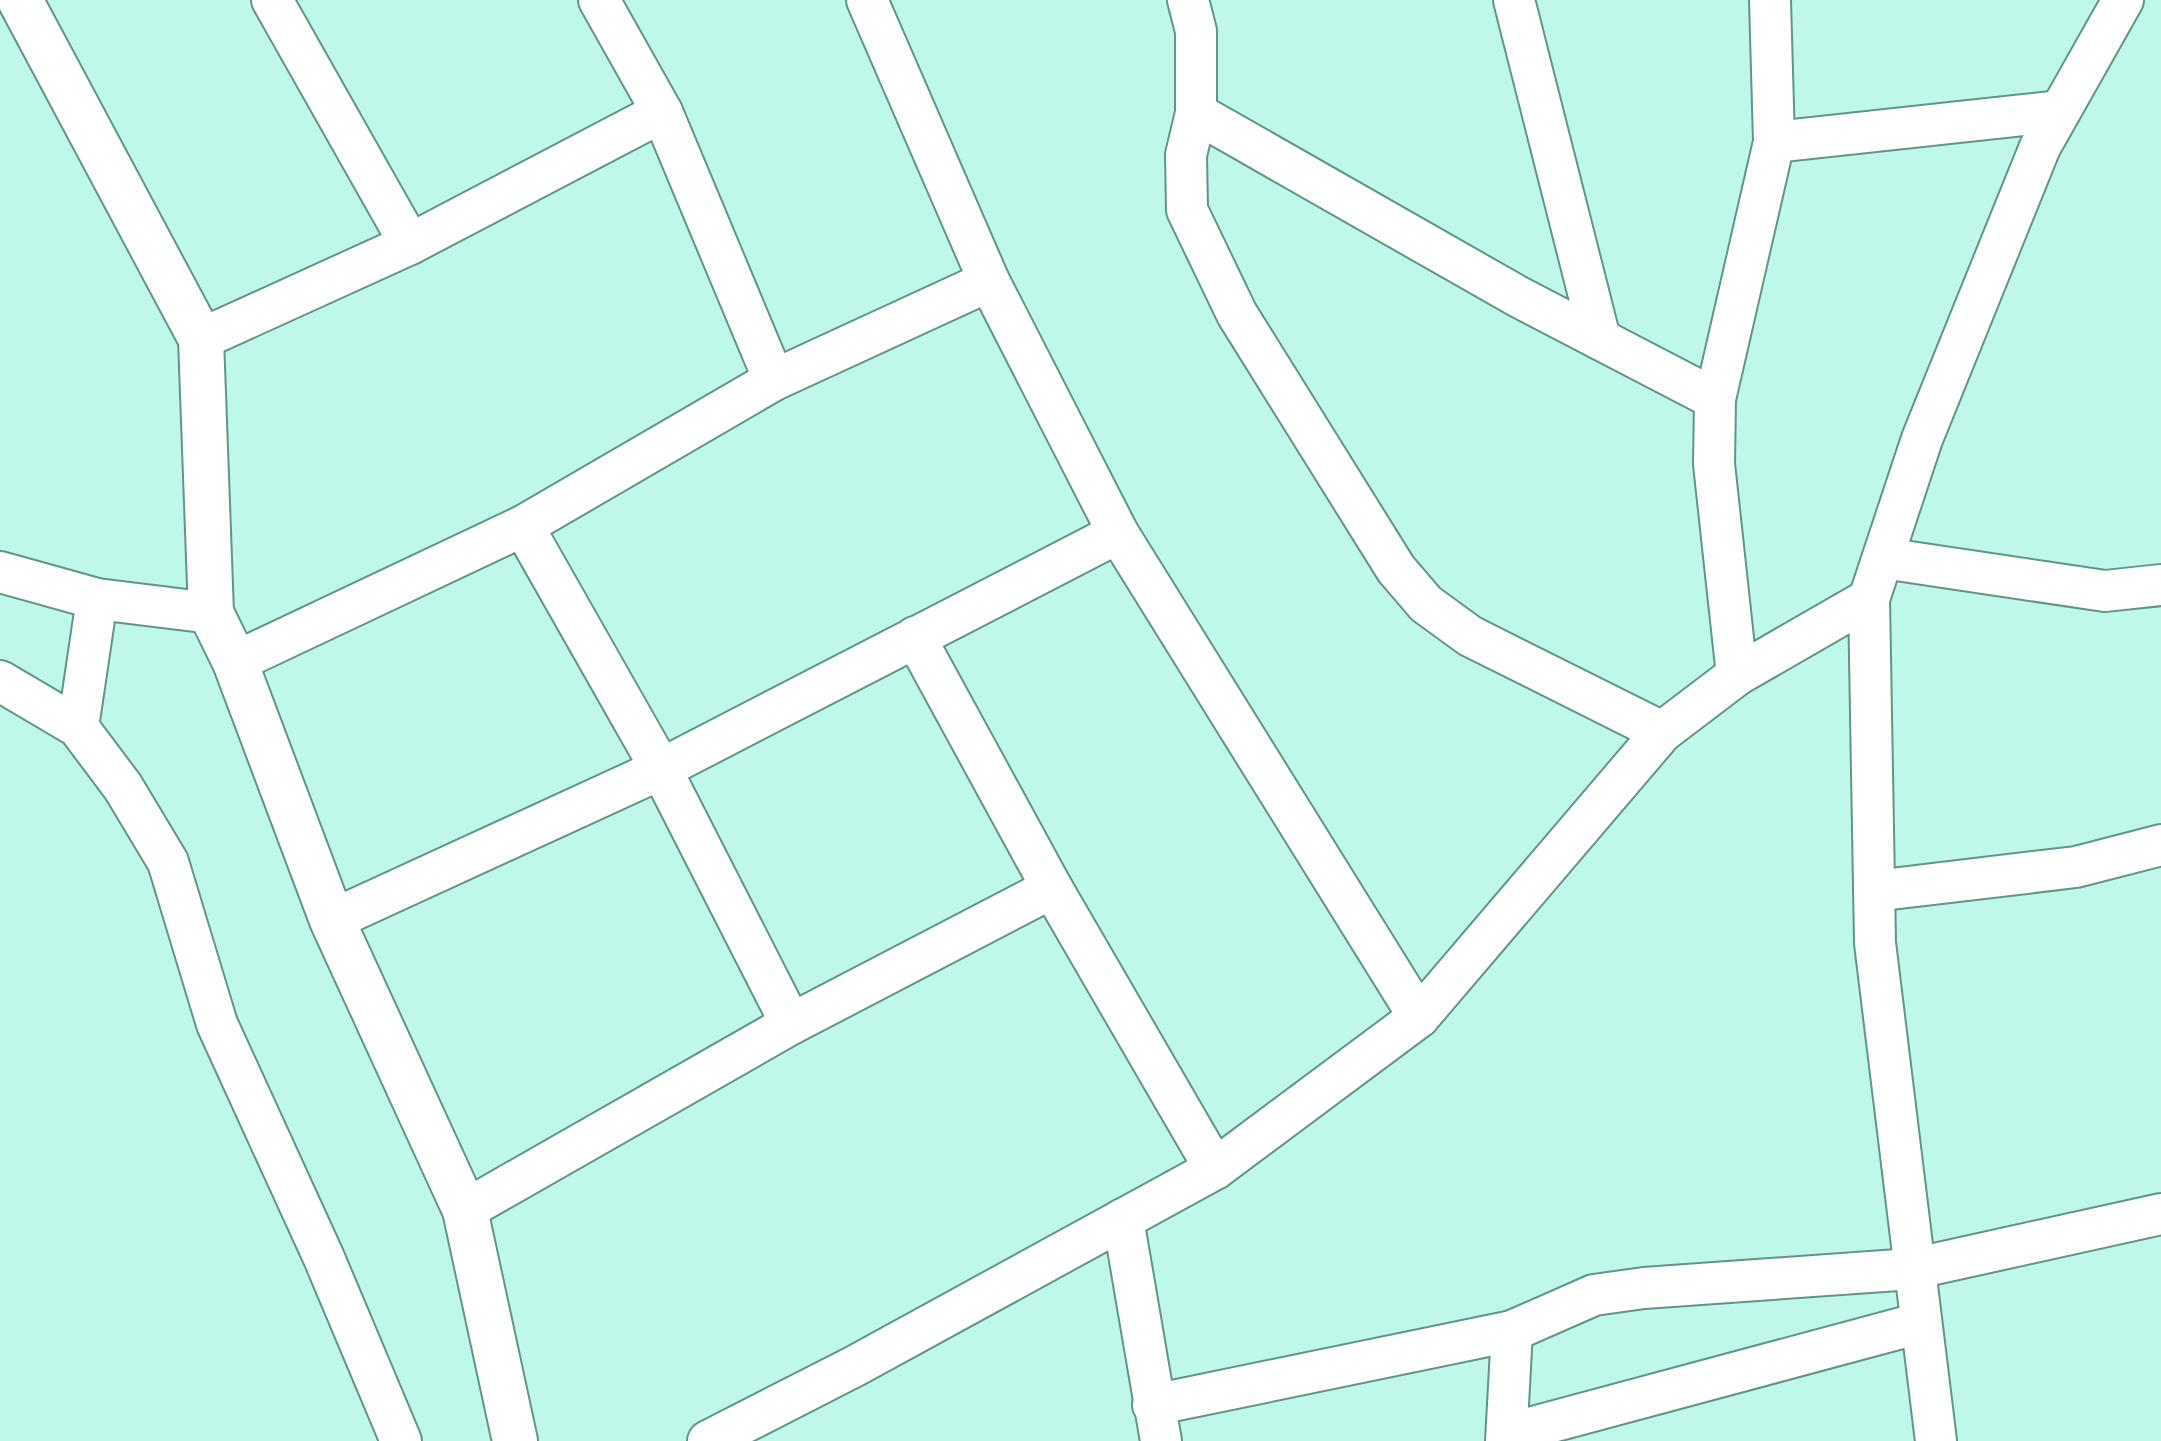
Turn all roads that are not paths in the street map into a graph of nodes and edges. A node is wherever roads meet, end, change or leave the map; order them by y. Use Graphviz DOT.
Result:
graph roads {
  1 [pos="20,0"];
  2 [pos="272,0"];
  3 [pos="599,0"];
  4 [pos="867,0"];
  5 [pos="1188,0"];
  6 [pos="1514,0"];
  7 [pos="1770,0"];
  8 [pos="2123,0"];
  9 [pos="2060,111"];
  10 [pos="662,112"];
  11 [pos="1196,113"];
  12 [pos="1774,142"];
  13 [pos="410,244"];
  14 [pos="989,281"];
  15 [pos="201,339"];
  16 [pos="1600,339"];
  17 [pos="774,380"];
  18 [pos="1715,399"];
  19 [pos="523,526"];
  20 [pos="1118,533"];
  21 [pos="1883,558"];
  22 [pos="0,572"];
  23 [pos="2161,585"];
  24 [pos="97,599"];
  25 [pos="1869,599"];
  26 [pos="211,613"];
  27 [pos="915,637"];
  28 [pos="235,662"];
  29 [pos="1737,675"];
  30 [pos="0,681"];
  31 [pos="78,727"];
  32 [pos="1662,732"];
  33 [pos="661,769"];
  34 [pos="2161,845"];
  35 [pos="1052,888"];
  36 [pos="1874,891"];
  37 [pos="332,920"];
  38 [pos="1419,1017"];
  39 [pos="791,1024"];
  40 [pos="1215,1169"];
  41 [pos="465,1210"];
  42 [pos="2161,1214"];
  43 [pos="1123,1219"];
  44 [pos="1912,1269"];
  45 [pos="1920,1323"];
  46 [pos="1512,1331"];
  47 [pos="1157,1423"];
  48 [pos="1506,1438"];
  49 [pos="401,1441"];
  50 [pos="515,1441"];
  51 [pos="708,1441"];
  52 [pos="1936,1441"];
  1 -- 15 [label="street"];
  2 -- 13 [label="street"];
  3 -- 10 [label="street"];
  4 -- 14 [label="street"];
  5 -- 11 [label="street"];
  6 -- 16 [label="street"];
  7 -- 12 [label="street"];
  8 -- 9 [label="street"];
  9 -- 12 [label="street"];
  9 -- 21 [label="street"];
  10 -- 13 [label="street"];
  10 -- 17 [label="street"];
  11 -- 16 [label="street"];
  11 -- 32 [label="street"];
  12 -- 18 [label="street"];
  13 -- 15 [label="street"];
  14 -- 17 [label="street"];
  14 -- 20 [label="street"];
  15 -- 26 [label="street"];
  16 -- 18 [label="street"];
  17 -- 19 [label="street"];
  18 -- 29 [label="street"];
  19 -- 28 [label="street"];
  19 -- 33 [label="street"];
  20 -- 27 [label="street"];
  20 -- 38 [label="street"];
  21 -- 23 [label="street"];
  21 -- 25 [label="street"];
  22 -- 24 [label="street"];
  24 -- 26 [label="street"];
  24 -- 31 [label="street"];
  25 -- 29 [label="street"];
  25 -- 36 [label="street"];
  26 -- 28 [label="street"];
  27 -- 33 [label="street"];
  27 -- 35 [label="street"];
  28 -- 37 [label="street"];
  29 -- 32 [label="street"];
  30 -- 31 [label="street"];
  31 -- 49 [label="street"];
  32 -- 38 [label="street"];
  33 -- 37 [label="street"];
  33 -- 39 [label="street"];
  34 -- 36 [label="street"];
  35 -- 39 [label="street"];
  35 -- 40 [label="street"];
  36 -- 44 [label="street"];
  37 -- 41 [label="street"];
  38 -- 40 [label="street"];
  39 -- 41 [label="street"];
  40 -- 43 [label="street"];
  41 -- 50 [label="street"];
  42 -- 44 [label="street"];
  43 -- 47 [label="street"];
  43 -- 51 [label="street"];
  44 -- 45 [label="street"];
  44 -- 46 [label="street"];
  45 -- 48 [label="street"];
  45 -- 52 [label="street"];
  46 -- 47 [label="street"];
  46 -- 48 [label="street"];
}
